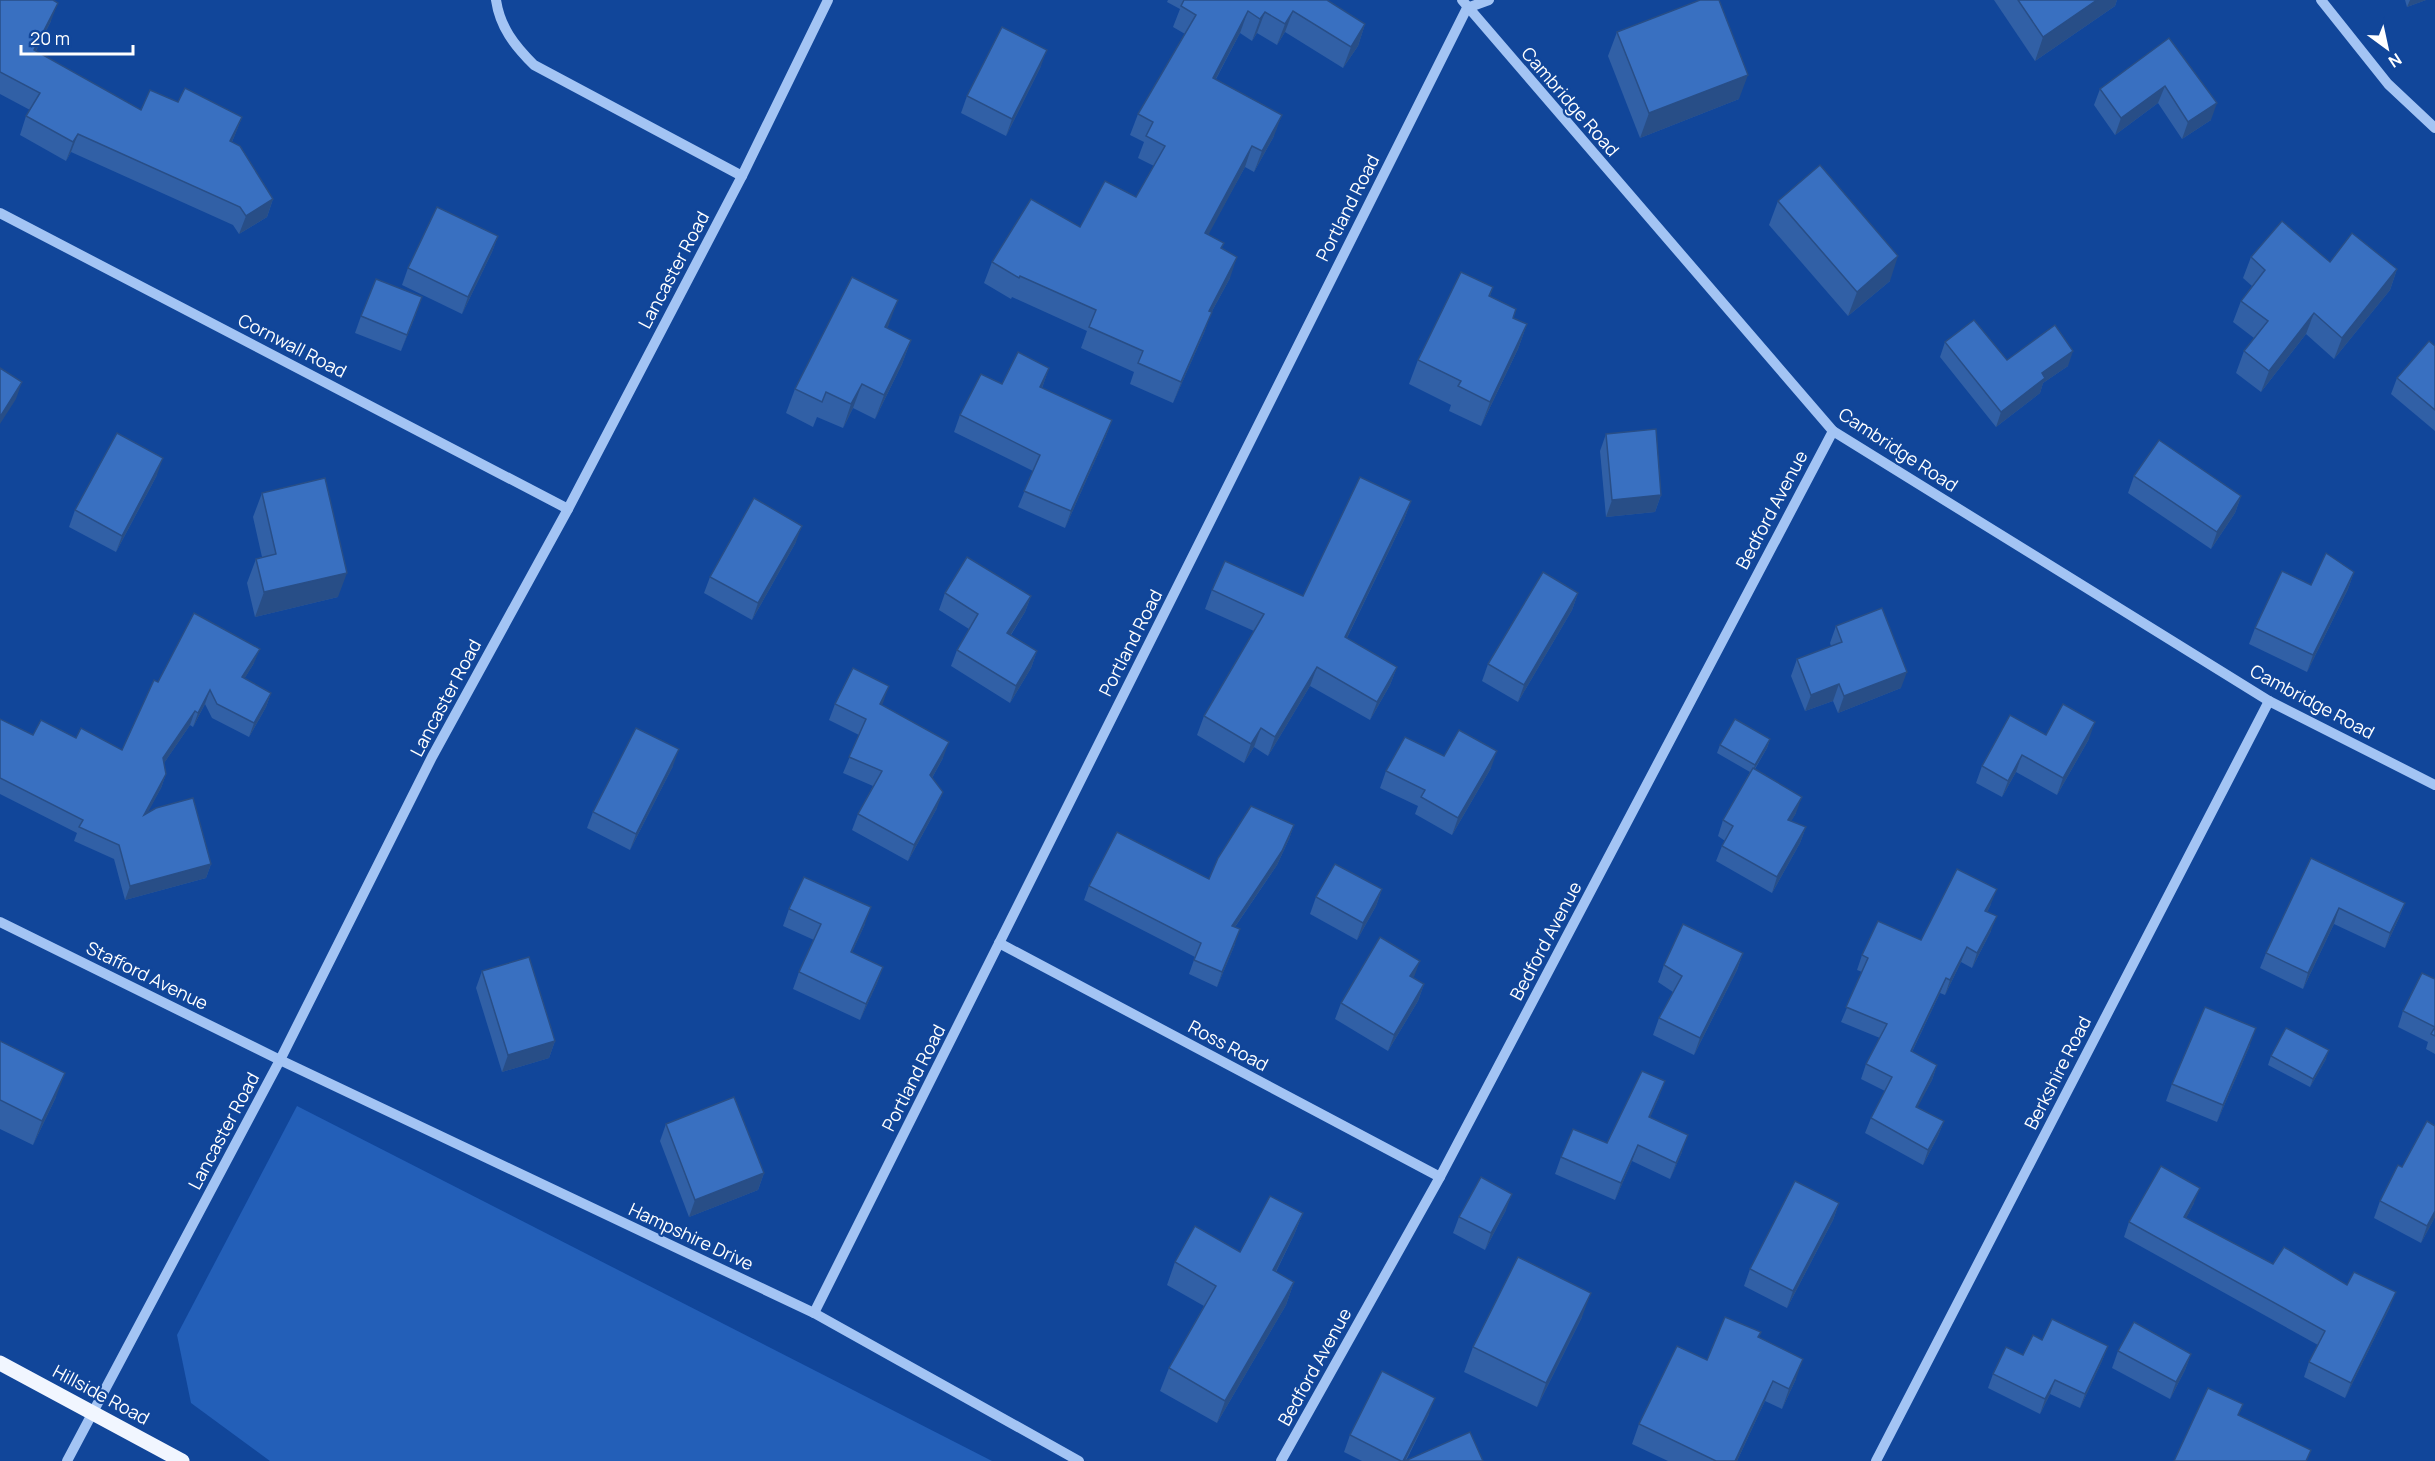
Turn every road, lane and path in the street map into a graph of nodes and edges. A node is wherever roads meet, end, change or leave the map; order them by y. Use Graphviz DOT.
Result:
graph roads {
  1 [pos="496,0"];
  2 [pos="828,0"];
  3 [pos="1489,0"];
  4 [pos="2321,0"];
  5 [pos="1465,4"];
  6 [pos="2435,128"];
  7 [pos="742,176"];
  8 [pos="0,213"];
  9 [pos="1833,431"];
  10 [pos="568,509"];
  11 [pos="2269,701"];
  12 [pos="2435,785"];
  13 [pos="0,922"];
  14 [pos="999,943"];
  15 [pos="280,1060"];
  16 [pos="1440,1177"];
  17 [pos="814,1313"];
  18 [pos="0,1363"];
  19 [pos="93,1412"];
  20 [pos="67,1461"];
  21 [pos="182,1461"];
  22 [pos="1079,1461"];
  23 [pos="1281,1461"];
  24 [pos="1876,1461"];
  1 -- 7 [label="street"];
  2 -- 7 [label="street, Lancaster Road"];
  3 -- 5 [label="street"];
  4 -- 6 [label="street"];
  5 -- 9 [label="street, Cambridge Road"];
  5 -- 14 [label="street, Portland Road"];
  7 -- 10 [label="street, Lancaster Road"];
  8 -- 10 [label="street, Cornwall Road"];
  9 -- 11 [label="street, Cambridge Road"];
  9 -- 16 [label="street, Bedford Avenue"];
  10 -- 15 [label="street, Lancaster Road"];
  11 -- 12 [label="street, Cambridge Road"];
  11 -- 24 [label="street, Berkshire Road"];
  13 -- 15 [label="street, Stafford Avenue"];
  14 -- 16 [label="street, Ross Road"];
  14 -- 17 [label="street, Portland Road"];
  15 -- 17 [label="street, Hampshire Drive"];
  15 -- 19 [label="street, Lancaster Road"];
  16 -- 23 [label="street, Bedford Avenue"];
  17 -- 22 [label="street, Hampshire Drive"];
  18 -- 19 [label="main road, Hillside Road"];
  19 -- 20 [label="street, Lancaster Road"];
  19 -- 21 [label="main road, Hillside Road"];
}
